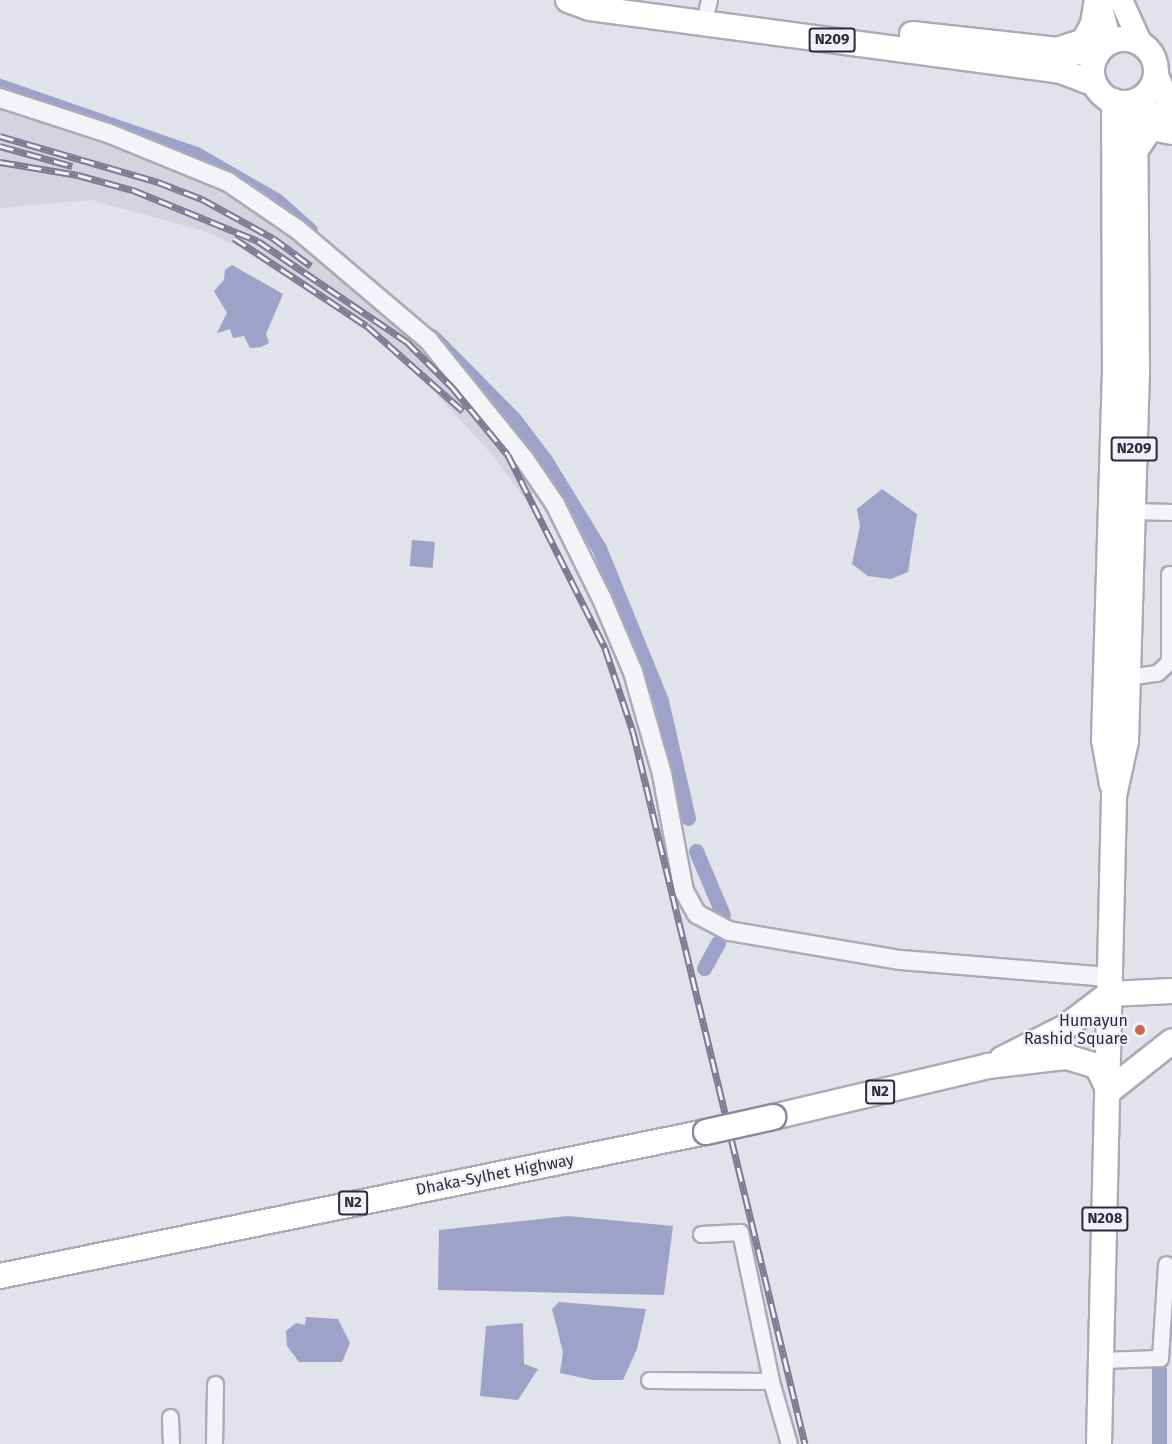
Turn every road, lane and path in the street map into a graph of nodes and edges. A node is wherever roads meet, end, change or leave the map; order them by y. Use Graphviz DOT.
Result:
graph roads {
  1 [pos="568,0"];
  2 [pos="642,0"];
  3 [pos="1098,0"];
  4 [pos="1121,0"];
  5 [pos="708,4"];
  6 [pos="1141,44"];
  7 [pos="1104,48"];
  8 [pos="1055,50"];
  9 [pos="1156,74"];
  10 [pos="1095,84"];
  11 [pos="0,98"];
  12 [pos="1125,101"];
  13 [pos="1172,111"];
  14 [pos="1172,127"];
  15 [pos="1172,133"];
  16 [pos="1137,150"];
  17 [pos="1132,511"];
  18 [pos="1172,512"];
  19 [pos="1168,574"];
  20 [pos="1127,677"];
  21 [pos="1114,795"];
  22 [pos="1108,985"];
  23 [pos="1172,991"];
  24 [pos="1172,1041"];
  25 [pos="988,1066"];
  26 [pos="1109,1090"];
  27 [pos="701,1234"];
  28 [pos="1166,1264"];
  29 [pos="0,1276"];
  30 [pos="1100,1360"];
  31 [pos="649,1380"];
  32 [pos="771,1381"];
  33 [pos="215,1384"];
  34 [pos="170,1417"];
  35 [pos="171,1444"];
  36 [pos="214,1444"];
  37 [pos="789,1444"];
  38 [pos="1099,1444"];
  1 -- 10 [label="highway, N209"];
  2 -- 5 [label="highway, N209"];
  3 -- 7 [label="main road"];
  3 -- 8 [label="highway"];
  4 -- 6 [label="main road"];
  5 -- 8 [label="highway, N209"];
  6 -- 7 [label="highway, N209"];
  6 -- 9 [label="highway"];
  7 -- 8 [label="highway, N209"];
  7 -- 10 [label="highway"];
  9 -- 12 [label="highway"];
  9 -- 13 [label="main road"];
  10 -- 12 [label="highway, N209"];
  11 -- 22 [label="street"];
  12 -- 14 [label="main road"];
  12 -- 16 [label="highway, N209"];
  12 -- 21 [label="highway, N209"];
  15 -- 16 [label="main road"];
  16 -- 17 [label="highway, N209"];
  17 -- 18 [label="street"];
  17 -- 20 [label="highway, N209"];
  19 -- 20 [label="street"];
  20 -- 21 [label="highway, N209"];
  21 -- 22 [label="highway, N209"];
  22 -- 23 [label="highway"];
  22 -- 25 [label="highway, Dhaka-Sylhet Highway / N2"];
  22 -- 26 [label="highway, N208"];
  24 -- 26 [label="highway"];
  25 -- 26 [label="highway, Dhaka-Sylhet Highway / N2"];
  25 -- 29 [label="highway, Dhaka-Sylhet Highway / N2, bridge"];
  26 -- 30 [label="highway, N208"];
  27 -- 32 [label="street"];
  28 -- 30 [label="street"];
  30 -- 38 [label="highway, N208"];
  31 -- 32 [label="street"];
  32 -- 37 [label="street"];
  33 -- 36 [label="street"];
  34 -- 35 [label="street"];
}
